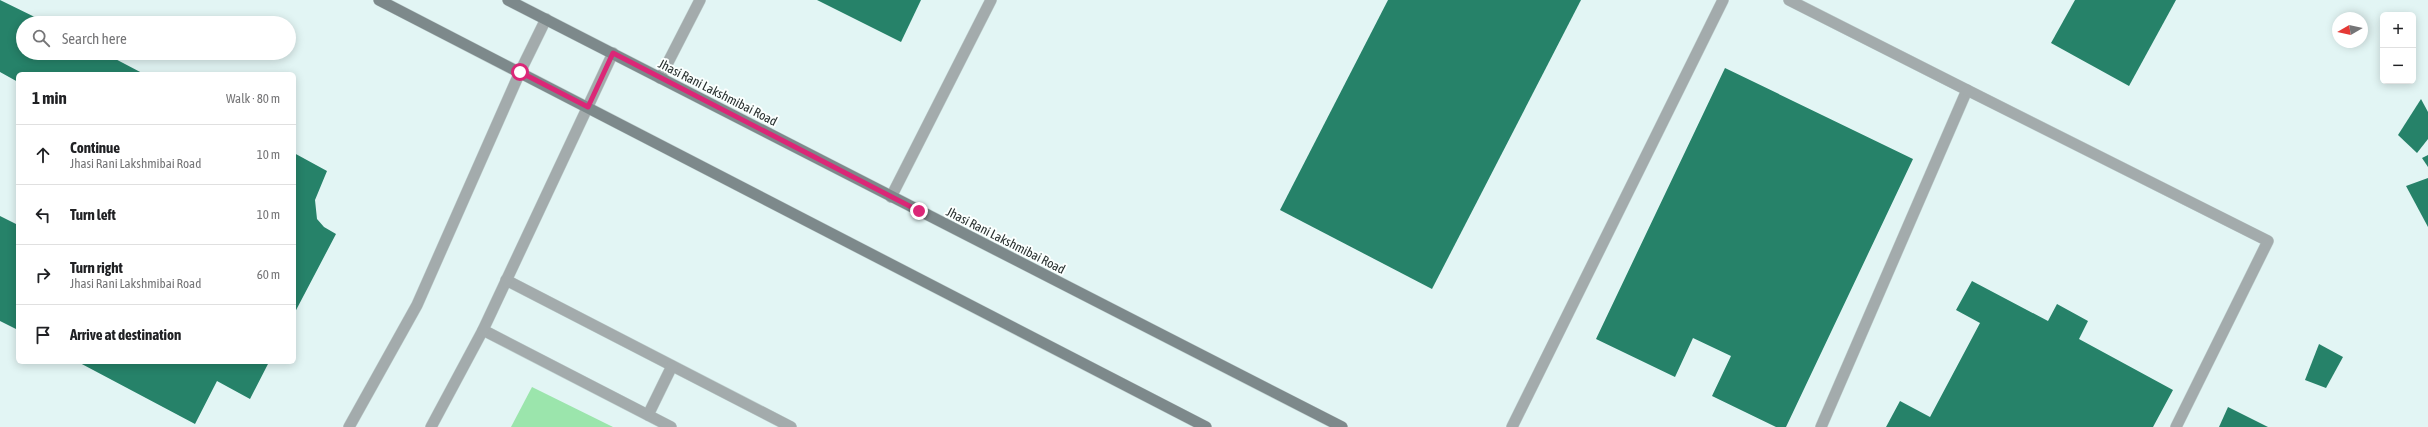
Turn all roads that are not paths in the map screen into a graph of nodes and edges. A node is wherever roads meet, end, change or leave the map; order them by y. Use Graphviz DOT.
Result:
graph roads {
  1 [pos="379,0"];
  2 [pos="508,0"];
  3 [pos="700,0"];
  4 [pos="990,0"];
  5 [pos="1723,0"];
  6 [pos="1789,0"];
  7 [pos="546,19"];
  8 [pos="613,53"];
  9 [pos="520,72"];
  10 [pos="660,78"];
  11 [pos="1966,90"];
  12 [pos="588,107"];
  13 [pos="892,197"];
  14 [pos="506,280"];
  15 [pos="483,330"];
  16 [pos="672,366"];
  17 [pos="648,415"];
  18 [pos="349,427"];
  19 [pos="432,427"];
  20 [pos="671,427"];
  21 [pos="791,427"];
  22 [pos="1206,427"];
  23 [pos="1342,427"];
  24 [pos="1512,427"];
  25 [pos="1821,427"];
  26 [pos="2176,427"];
  1 -- 9 [label="main road"];
  2 -- 7 [label="main road, Jhasi Rani Lakshmibai Road"];
  3 -- 10 [label="street"];
  4 -- 13 [label="street"];
  5 -- 24 [label="street"];
  6 -- 11 [label="street"];
  7 -- 8 [label="main road, Jhasi Rani Lakshmibai Road"];
  7 -- 9 [label="street"];
  8 -- 10 [label="main road, Jhasi Rani Lakshmibai Road"];
  8 -- 12 [label="street"];
  9 -- 12 [label="main road"];
  9 -- 18 [label="street"];
  10 -- 13 [label="main road, Jhasi Rani Lakshmibai Road"];
  11 -- 25 [label="street"];
  11 -- 26 [label="street"];
  12 -- 14 [label="street"];
  12 -- 22 [label="main road"];
  13 -- 23 [label="main road, Jhasi Rani Lakshmibai Road"];
  14 -- 15 [label="street"];
  14 -- 16 [label="street"];
  15 -- 17 [label="street"];
  15 -- 19 [label="street"];
  16 -- 17 [label="street"];
  16 -- 21 [label="street"];
  17 -- 20 [label="street"];
}
